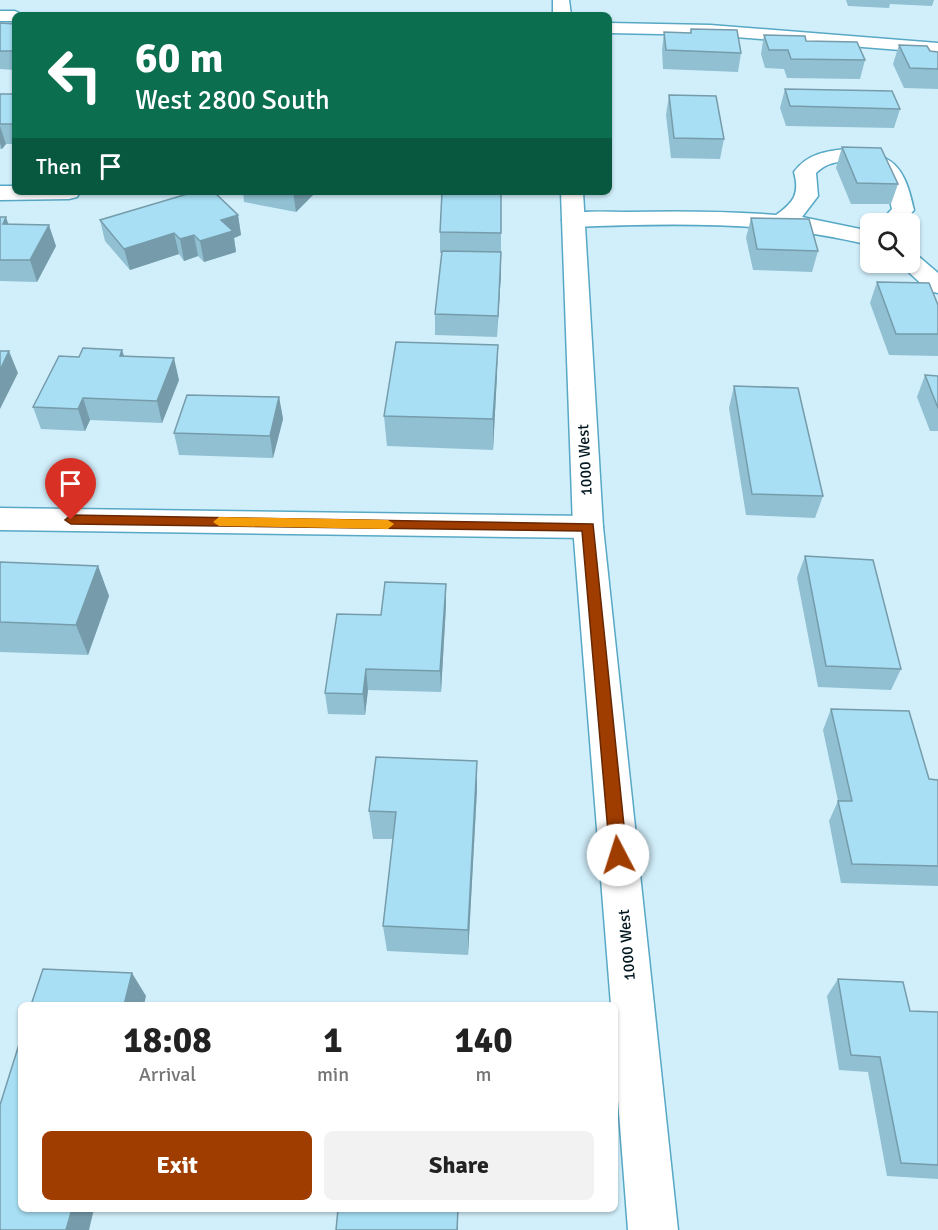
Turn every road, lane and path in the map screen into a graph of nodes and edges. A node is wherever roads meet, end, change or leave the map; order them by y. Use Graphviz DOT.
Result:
graph roads {
  1 [pos="612,28"];
  2 [pos="938,48"];
  3 [pos="573,206"];
  4 [pos="900,213"];
  5 [pos="782,221"];
  6 [pos="860,233"];
  7 [pos="920,270"];
  8 [pos="938,286"];
  9 [pos="0,519"];
  10 [pos="588,527"];
  11 [pos="653,1230"];
  1 -- 2 [label="main road"];
  3 -- 5 [label="main road"];
  3 -- 10 [label="main road, 1000 West"];
  4 -- 5 [label="main road"];
  5 -- 6 [label="main road"];
  7 -- 8 [label="main road"];
  9 -- 10 [label="main road"];
  10 -- 11 [label="main road, 1000 West"];
}
